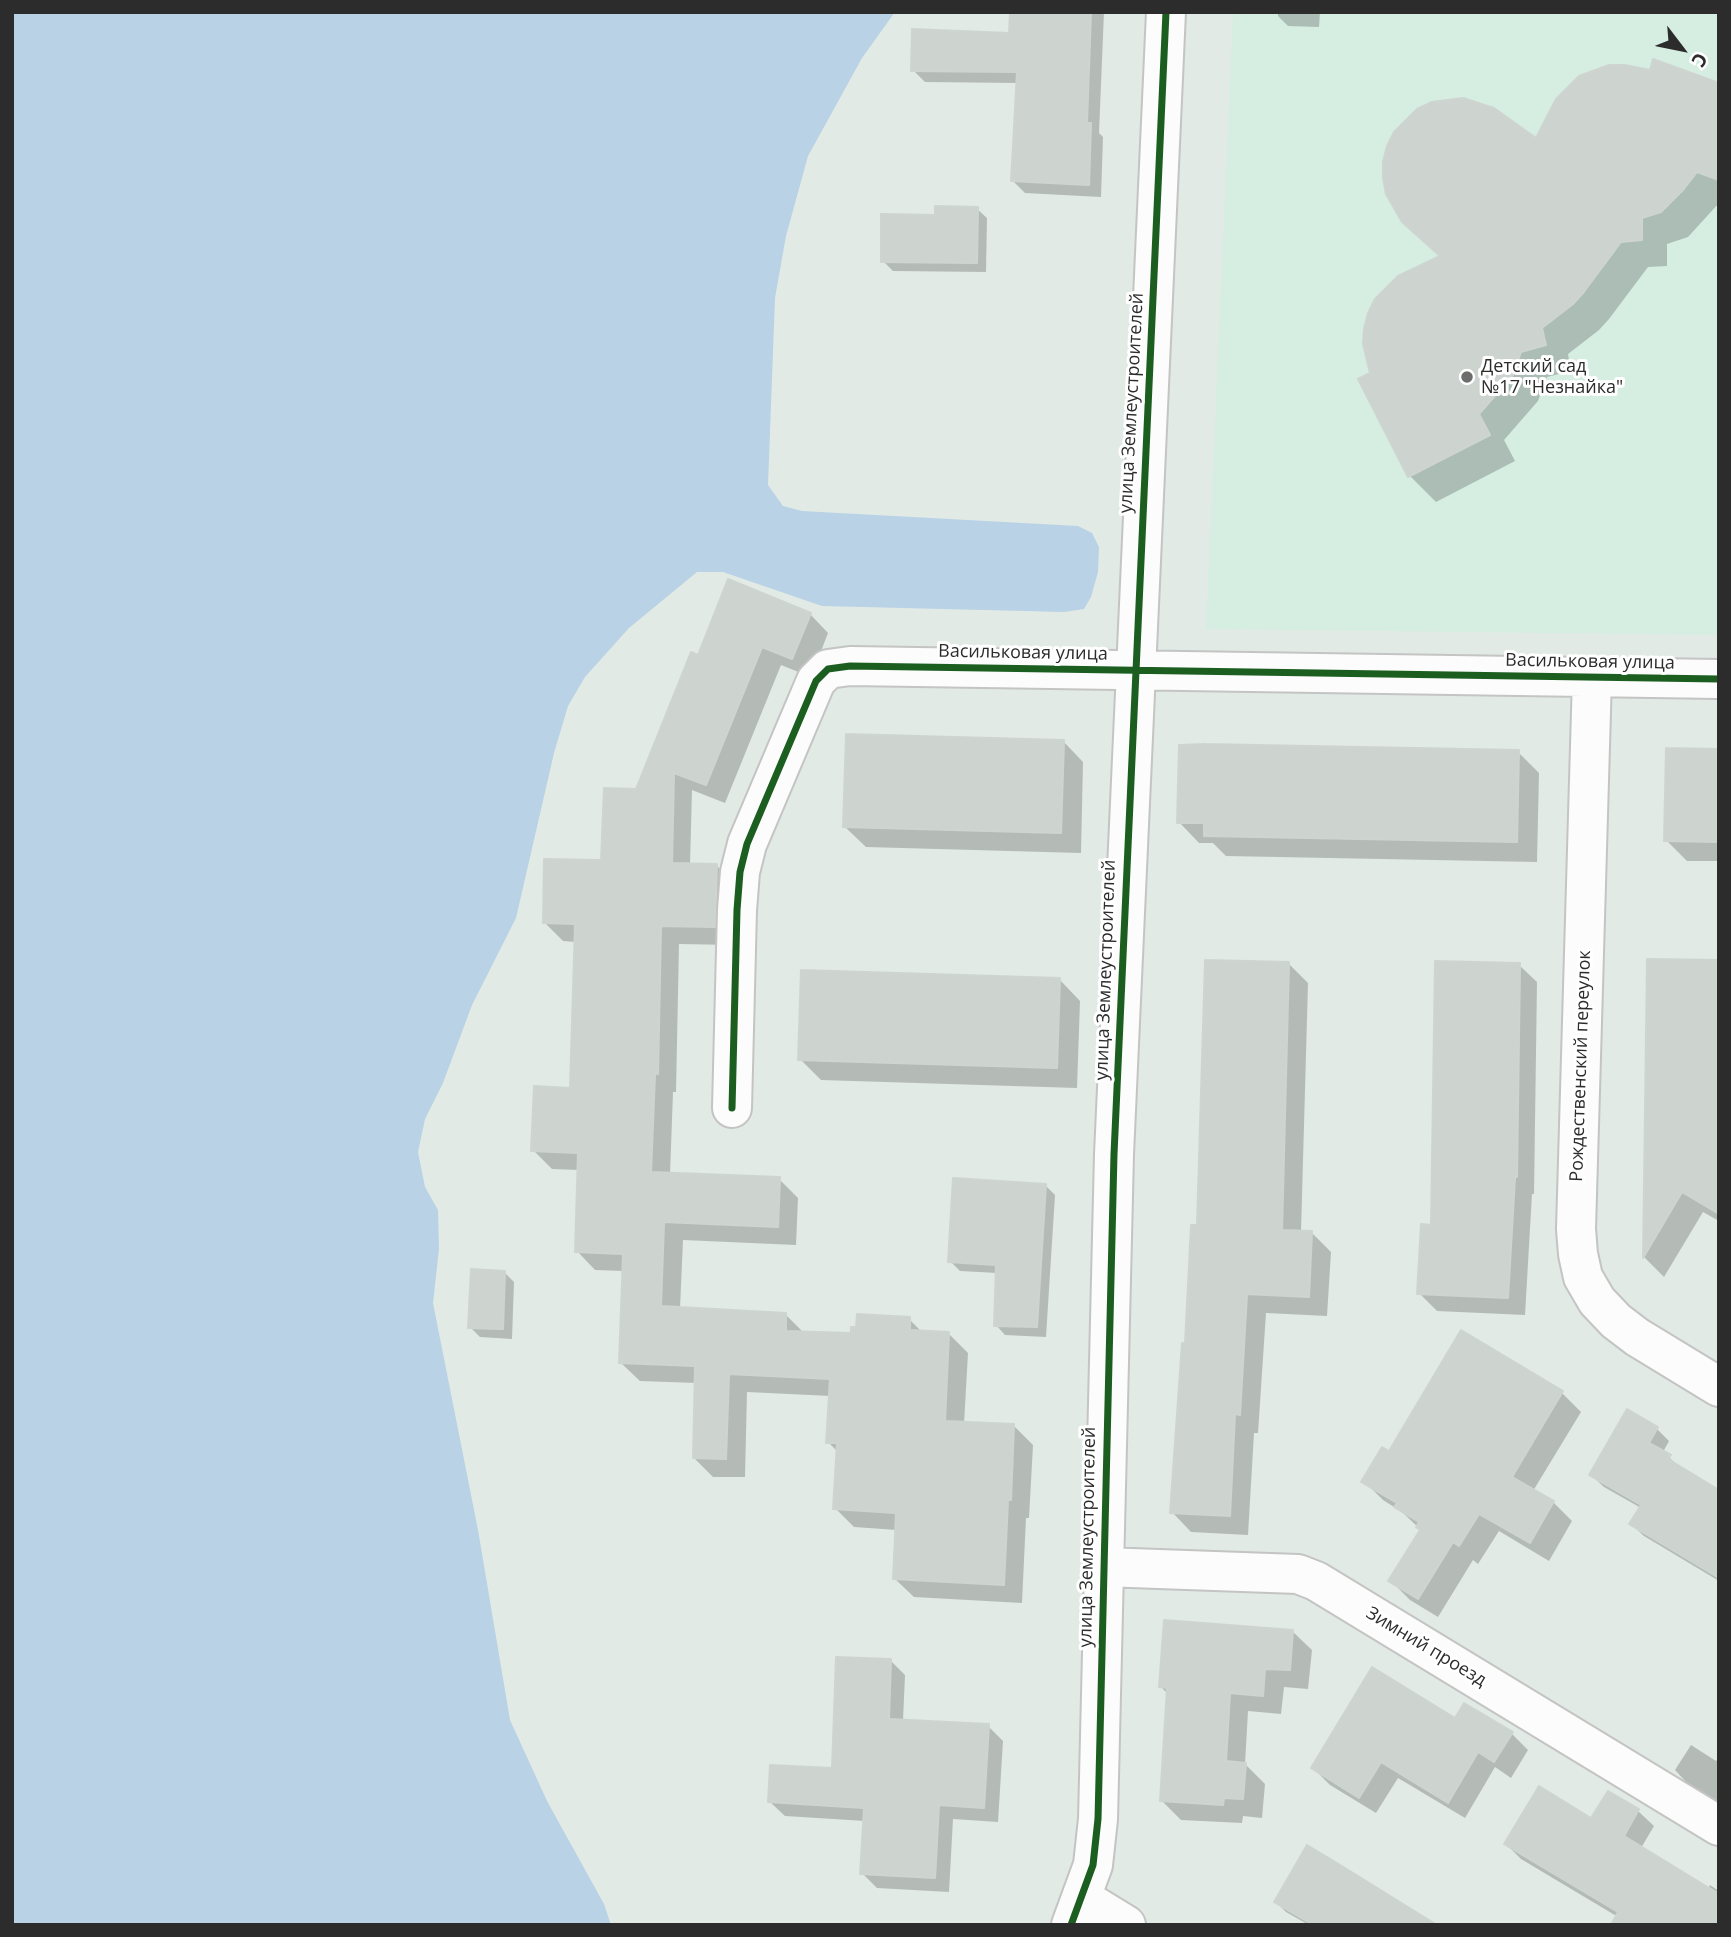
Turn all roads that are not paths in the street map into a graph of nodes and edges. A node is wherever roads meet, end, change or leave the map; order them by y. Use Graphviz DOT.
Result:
graph roads {
  1 [pos="1167,12"];
  2 [pos="1135,670"];
  3 [pos="1592,677"];
  4 [pos="1719,680"];
  5 [pos="732,1108"];
  6 [pos="1719,1387"];
  7 [pos="1103,1567"];
  8 [pos="1719,1826"];
  9 [pos="1076,1912"];
  10 [pos="1126,1925"];
  1 -- 2 [label="street, улица Землеустроителей"];
  2 -- 3 [label="street, Васильковая улица"];
  2 -- 5 [label="street, Васильковая улица"];
  2 -- 7 [label="street, улица Землеустроителей"];
  3 -- 4 [label="street, Васильковая улица"];
  3 -- 6 [label="street, Рождественский переулок"];
  7 -- 8 [label="street, Зимний проезд"];
  7 -- 9 [label="street, улица Землеустроителей"];
  9 -- 10 [label="street"];
}
